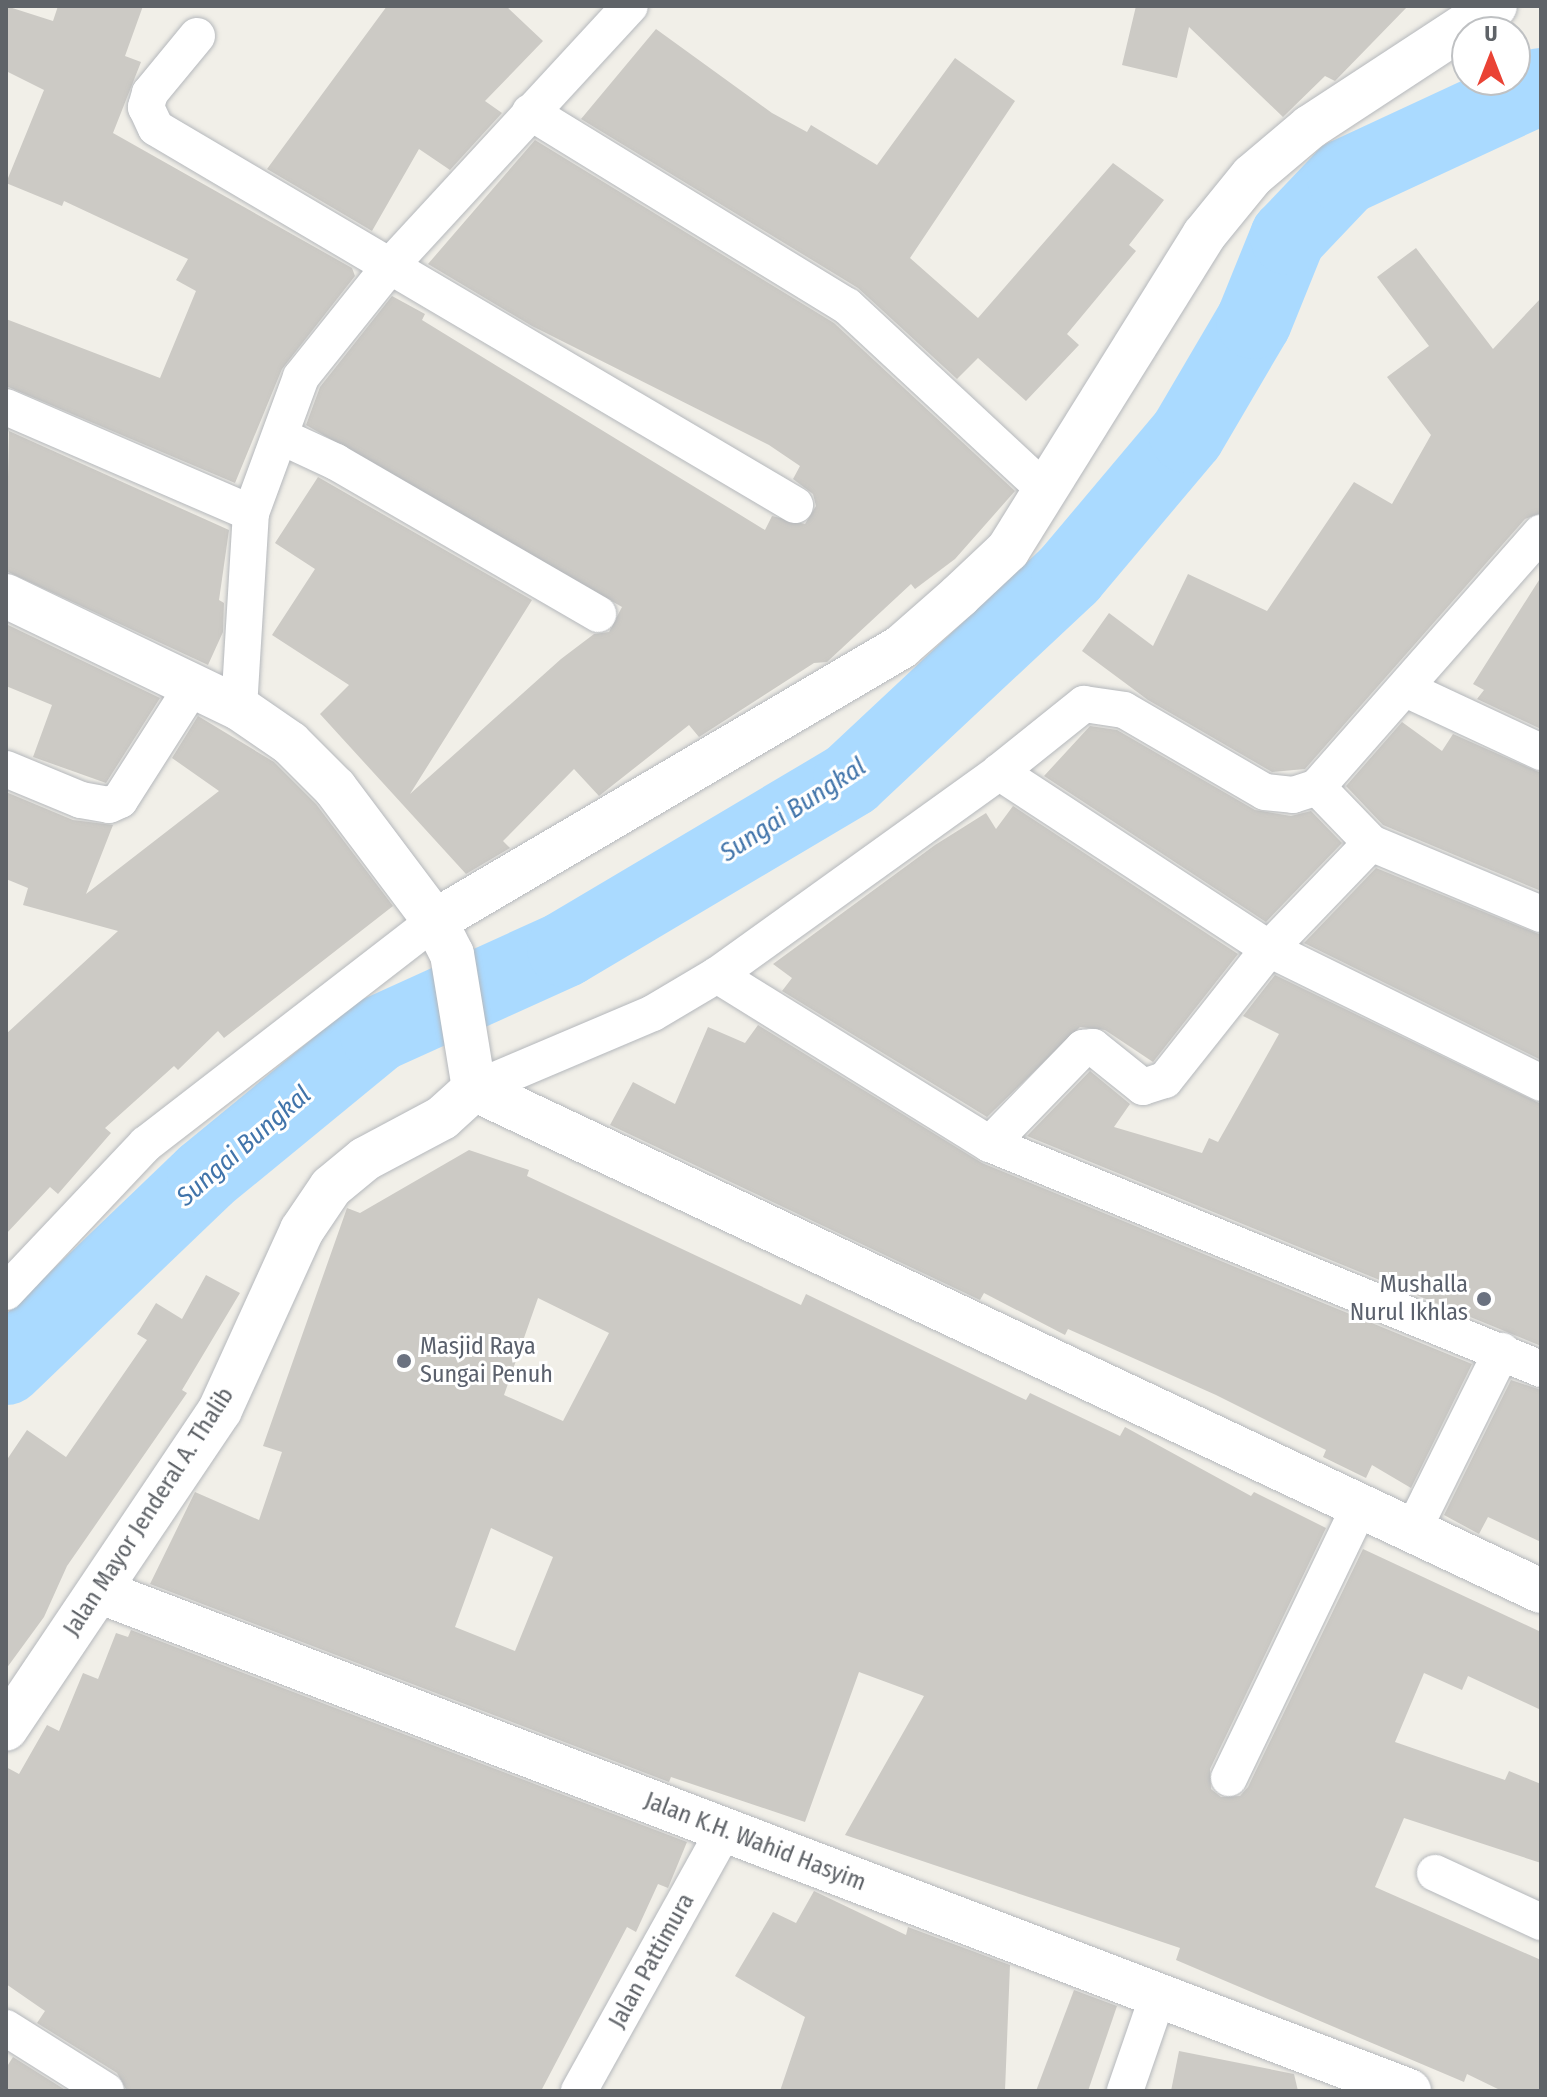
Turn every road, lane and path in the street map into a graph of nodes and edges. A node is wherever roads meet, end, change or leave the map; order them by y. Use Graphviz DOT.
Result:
graph roads {
  1 [pos="630,6"];
  2 [pos="1495,6"];
  3 [pos="197,36"];
  4 [pos="530,112"];
  5 [pos="389,267"];
  6 [pos="6,407"];
  7 [pos="280,436"];
  8 [pos="1046,491"];
  9 [pos="795,505"];
  10 [pos="251,513"];
  11 [pos="1538,542"];
  12 [pos="6,596"];
  13 [pos="598,614"];
  14 [pos="194,684"];
  15 [pos="1408,690"];
  16 [pos="239,708"];
  17 [pos="1541,752"];
  18 [pos="6,769"];
  19 [pos="999,772"];
  20 [pos="1317,787"];
  21 [pos="1371,843"];
  22 [pos="1541,914"];
  23 [pos="444,938"];
  24 [pos="1269,949"];
  25 [pos="717,975"];
  26 [pos="1541,1083"];
  27 [pos="474,1089"];
  28 [pos="990,1144"];
  29 [pos="6,1292"];
  30 [pos="1502,1351"];
  31 [pos="1541,1369"];
  32 [pos="1360,1506"];
  33 [pos="1413,1530"];
  34 [pos="1541,1591"];
  35 [pos="101,1592"];
  36 [pos="6,1729"];
  37 [pos="1229,1778"];
  38 [pos="724,1831"];
  39 [pos="1435,1873"];
  40 [pos="1541,1922"];
  41 [pos="1159,1993"];
  42 [pos="6,2028"];
  43 [pos="106,2091"];
  44 [pos="579,2091"];
  45 [pos="1125,2091"];
  46 [pos="1409,2091"];
  1 -- 4 [label="street"];
  2 -- 8 [label="main road"];
  3 -- 5 [label="street"];
  4 -- 5 [label="street"];
  4 -- 8 [label="street"];
  5 -- 7 [label="street"];
  5 -- 9 [label="street"];
  6 -- 10 [label="street"];
  7 -- 10 [label="street"];
  7 -- 13 [label="street"];
  8 -- 23 [label="main road"];
  10 -- 16 [label="street"];
  11 -- 15 [label="street"];
  12 -- 14 [label="main road"];
  14 -- 16 [label="main road"];
  14 -- 18 [label="street"];
  15 -- 17 [label="street"];
  15 -- 20 [label="street"];
  16 -- 23 [label="main road"];
  19 -- 20 [label="street"];
  19 -- 24 [label="street"];
  19 -- 25 [label="street"];
  20 -- 21 [label="street"];
  21 -- 22 [label="street"];
  21 -- 24 [label="street"];
  23 -- 27 [label="main road"];
  23 -- 29 [label="street"];
  24 -- 26 [label="street"];
  24 -- 28 [label="street"];
  25 -- 27 [label="street"];
  25 -- 28 [label="street"];
  27 -- 32 [label="main road"];
  27 -- 35 [label="main road, Jalan Mayor Jenderal A. Thalib"];
  28 -- 30 [label="street"];
  30 -- 31 [label="street"];
  30 -- 33 [label="street"];
  32 -- 33 [label="main road"];
  32 -- 37 [label="street"];
  33 -- 34 [label="main road"];
  35 -- 36 [label="main road, Jalan Mayor Jenderal A. Thalib"];
  35 -- 38 [label="main road, Jalan K.H. Wahid Hasyim"];
  38 -- 41 [label="main road, Jalan K.H. Wahid Hasyim"];
  38 -- 44 [label="street, Jalan Pattimura"];
  39 -- 40 [label="street"];
  41 -- 45 [label="street"];
  41 -- 46 [label="main road, Jalan K.H. Wahid Hasyim"];
  42 -- 43 [label="street"];
}
